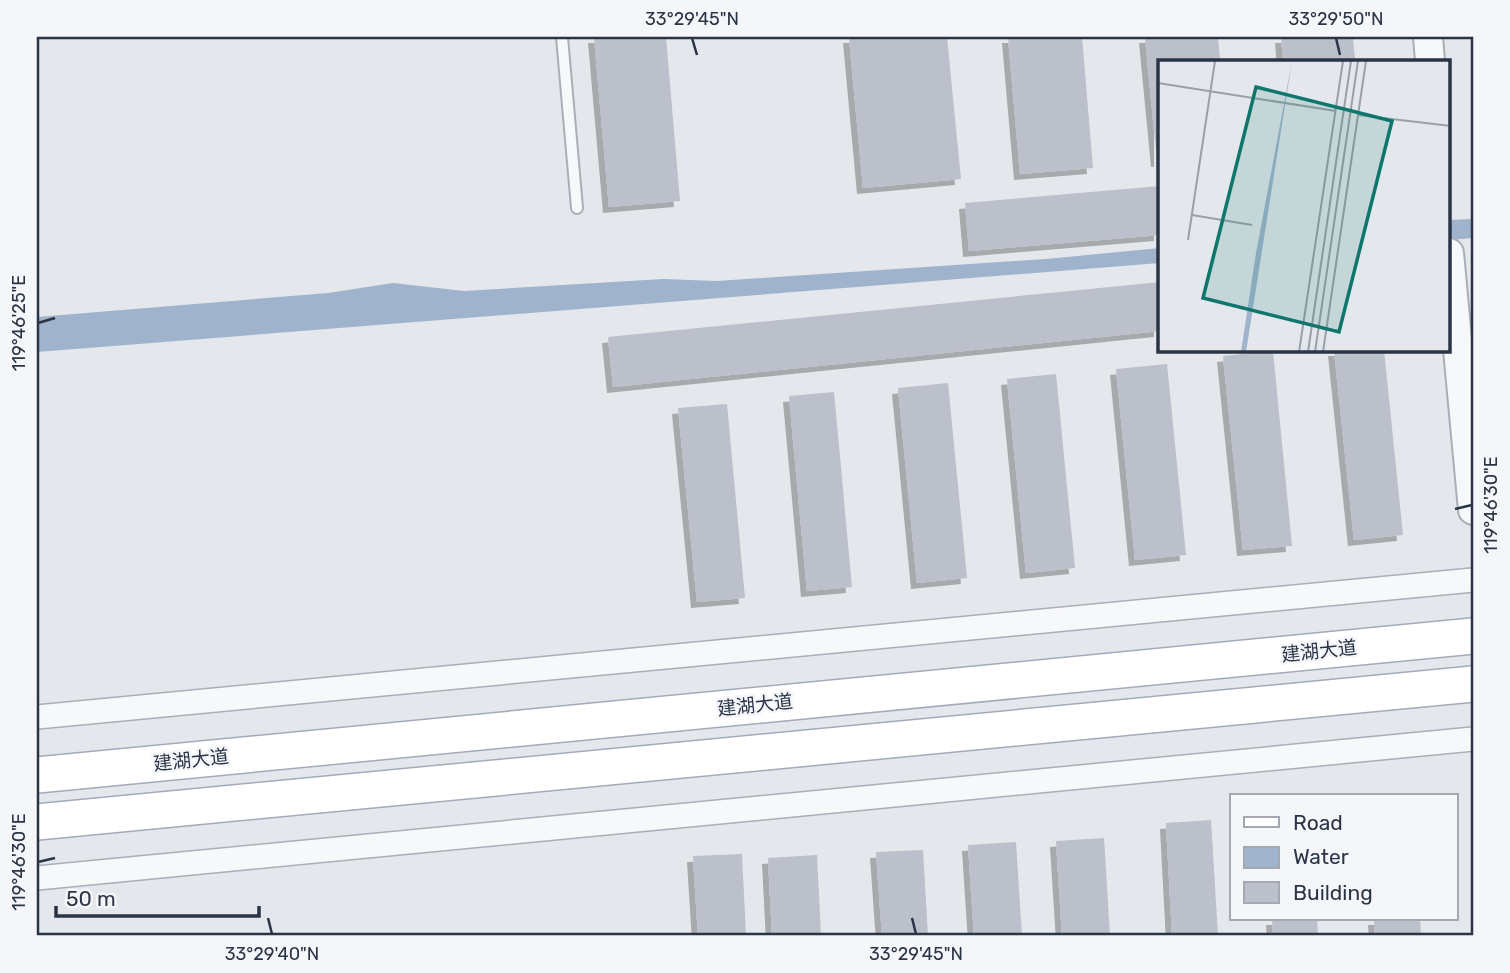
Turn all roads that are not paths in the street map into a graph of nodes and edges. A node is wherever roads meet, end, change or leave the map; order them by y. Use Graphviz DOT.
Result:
graph roads {
  1 [pos="562,37"];
  2 [pos="1428,37"];
  3 [pos="1430,60"];
  4 [pos="578,208"];
  5 [pos="1450,264"];
  6 [pos="1473,510"];
  7 [pos="1473,580"];
  8 [pos="1473,636"];
  9 [pos="1473,684"];
  10 [pos="37,718"];
  11 [pos="1473,739"];
  12 [pos="37,775"];
  13 [pos="37,822"];
  14 [pos="37,878"];
  1 -- 4 [label="lane"];
  2 -- 3 [label="street"];
  5 -- 6 [label="street"];
  7 -- 10 [label="street"];
  8 -- 12 [label="main road, 建湖大道"];
  9 -- 13 [label="main road"];
  11 -- 14 [label="street"];
}
